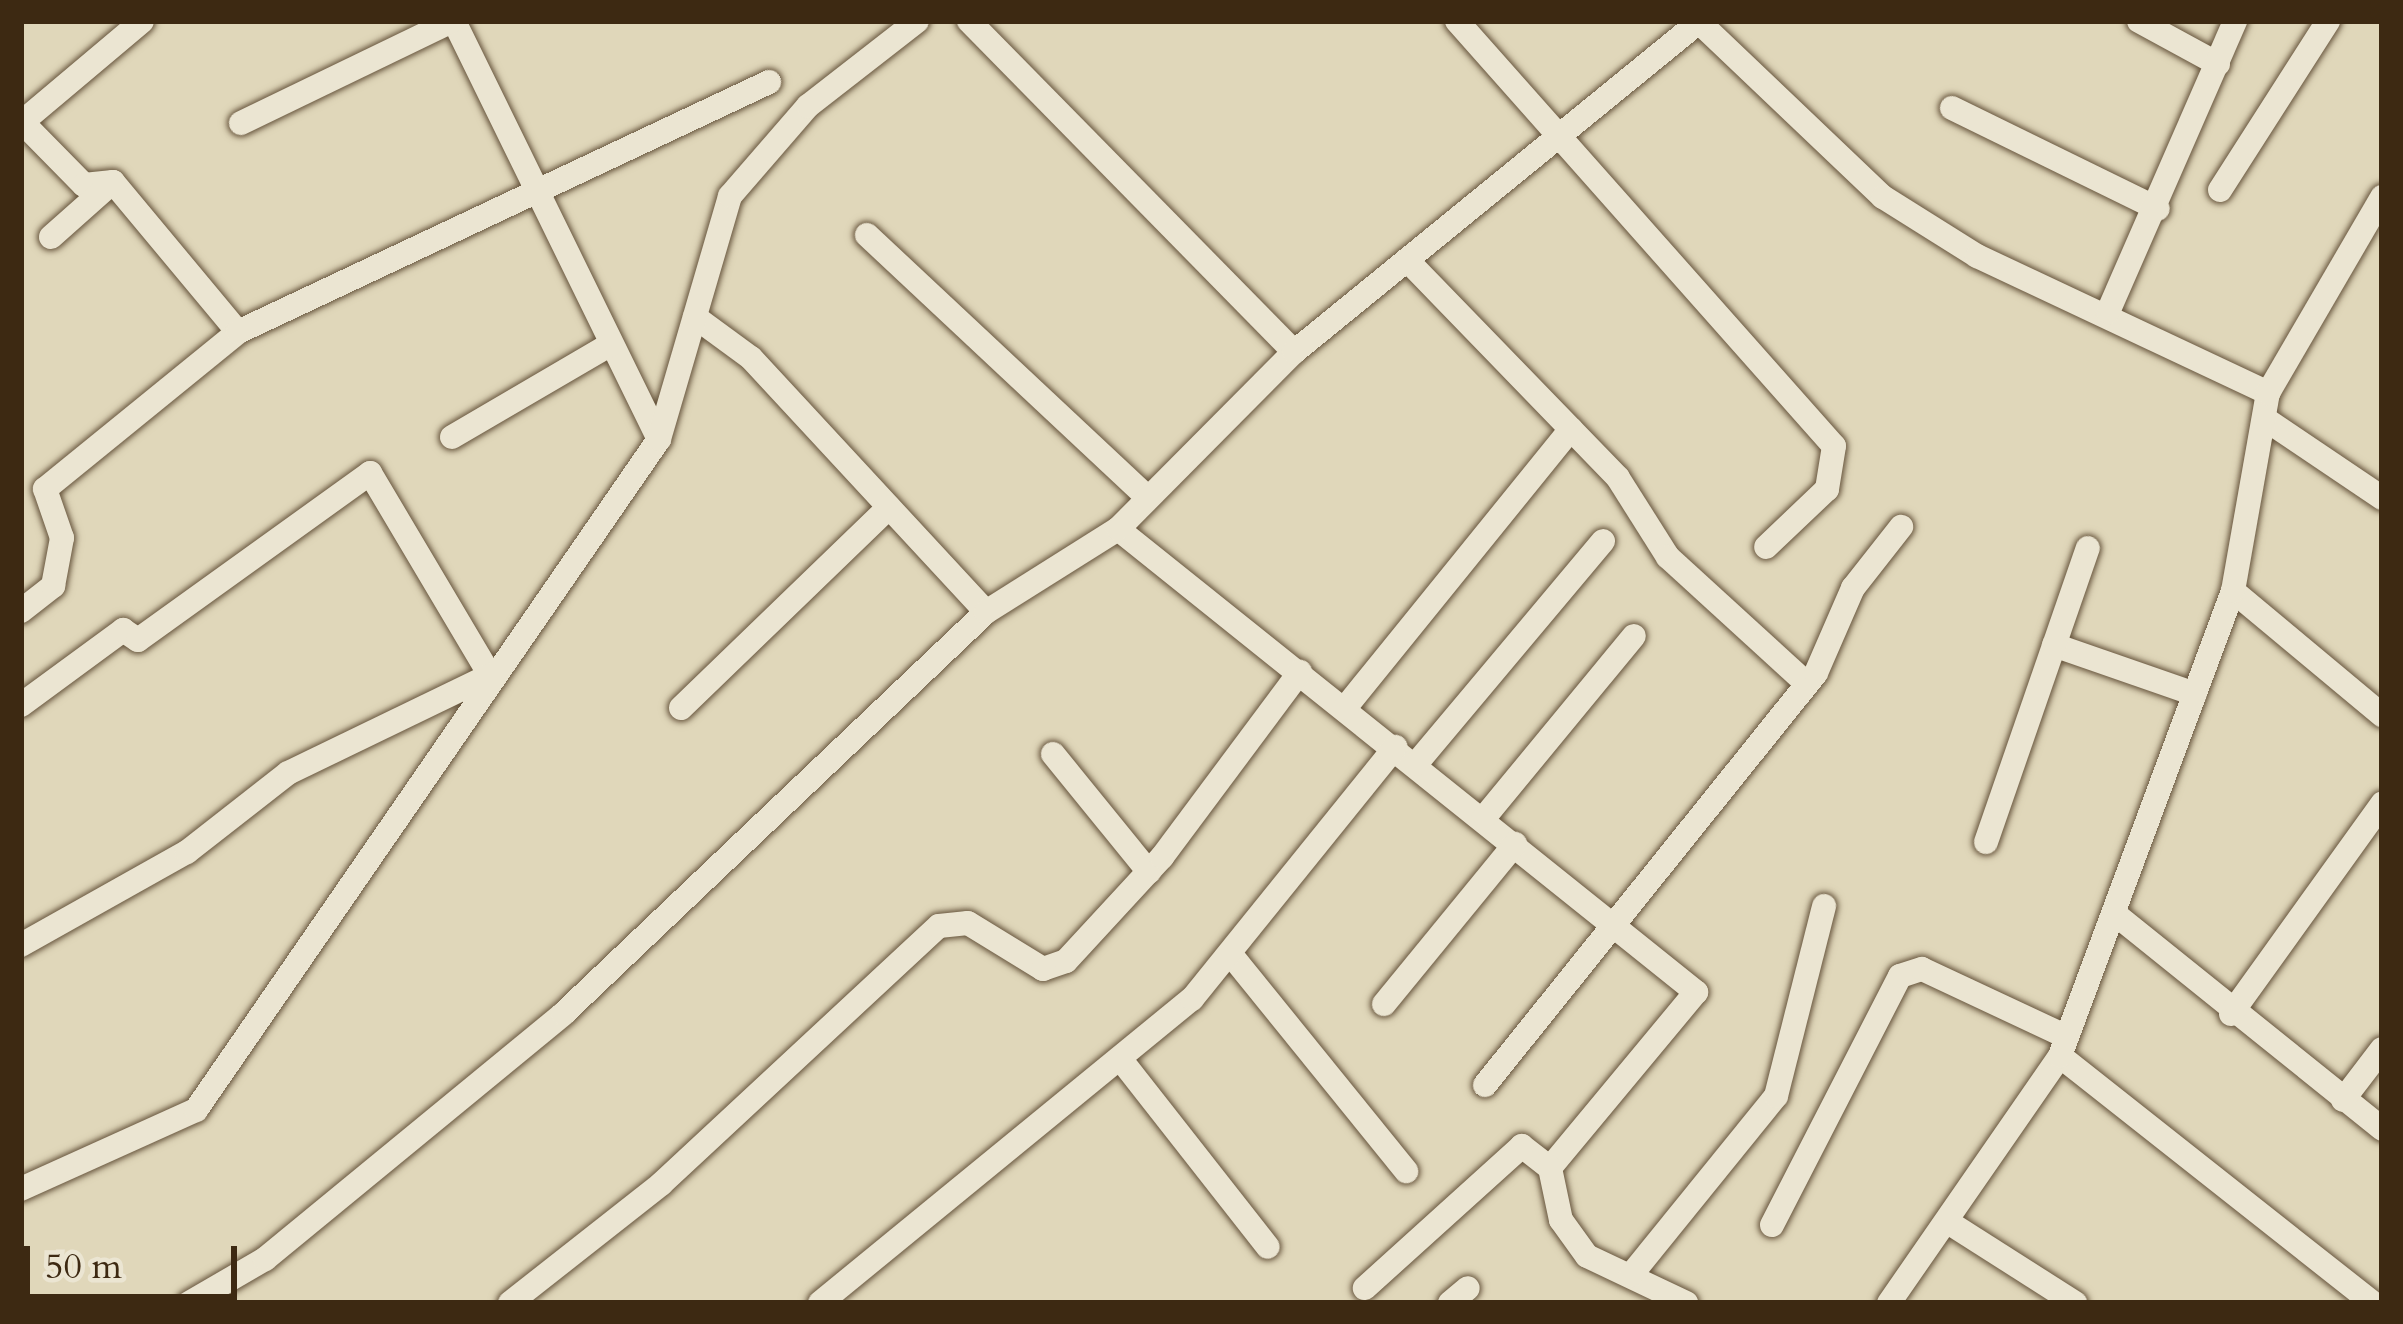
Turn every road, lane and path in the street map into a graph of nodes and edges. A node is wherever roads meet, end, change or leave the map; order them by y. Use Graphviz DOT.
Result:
graph roads {
  1 [pos="142,21"];
  2 [pos="453,21"];
  3 [pos="917,21"];
  4 [pos="968,21"];
  5 [pos="1456,21"];
  6 [pos="1699,21"];
  7 [pos="2139,21"];
  8 [pos="2235,21"];
  9 [pos="2328,21"];
  10 [pos="2218,64"];
  11 [pos="769,82"];
  12 [pos="1952,108"];
  13 [pos="22,122"];
  14 [pos="241,123"];
  15 [pos="1557,138"];
  16 [pos="113,182"];
  17 [pos="2220,190"];
  18 [pos="533,194"];
  19 [pos="2382,197"];
  20 [pos="2158,209"];
  21 [pos="867,235"];
  22 [pos="51,237"];
  23 [pos="1407,260"];
  24 [pos="2108,312"];
  25 [pos="695,316"];
  26 [pos="238,332"];
  27 [pos="611,344"];
  28 [pos="1294,352"];
  29 [pos="2267,406"];
  30 [pos="1571,429"];
  31 [pos="452,437"];
  32 [pos="659,439"];
  33 [pos="2378,487"];
  34 [pos="1148,498"];
  35 [pos="890,507"];
  36 [pos="1900,527"];
  37 [pos="1118,529"];
  38 [pos="1603,542"];
  39 [pos="1766,547"];
  40 [pos="2088,548"];
  41 [pos="2233,591"];
  42 [pos="21,611"];
  43 [pos="986,612"];
  44 [pos="1634,636"];
  45 [pos="2054,645"];
  46 [pos="1300,672"];
  47 [pos="495,673"];
  48 [pos="1808,685"];
  49 [pos="2195,694"];
  50 [pos="21,705"];
  51 [pos="680,708"];
  52 [pos="1346,708"];
  53 [pos="2382,715"];
  54 [pos="1395,747"];
  55 [pos="1053,754"];
  56 [pos="1416,764"];
  57 [pos="2382,804"];
  58 [pos="1483,819"];
  59 [pos="1986,842"];
  60 [pos="1515,844"];
  61 [pos="1149,872"];
  62 [pos="1824,906"];
  63 [pos="2115,914"];
  64 [pos="1613,924"];
  65 [pos="21,945"];
  66 [pos="1232,956"];
  67 [pos="1384,1004"];
  68 [pos="2231,1015"];
  69 [pos="2064,1047"];
  70 [pos="2382,1049"];
  71 [pos="1122,1061"];
  72 [pos="1485,1085"];
  73 [pos="2343,1100"];
  74 [pos="2382,1129"];
  75 [pos="1550,1168"];
  76 [pos="1406,1171"];
  77 [pos="21,1189"];
  78 [pos="1948,1222"];
  79 [pos="1772,1225"];
  80 [pos="1268,1247"];
  81 [pos="1630,1275"];
  82 [pos="1365,1288"];
  83 [pos="189,1303"];
  84 [pos="510,1303"];
  85 [pos="820,1303"];
  86 [pos="1686,1303"];
  87 [pos="1888,1303"];
  88 [pos="2075,1303"];
  89 [pos="2374,1303"];
  1 -- 13 [label="street"];
  2 -- 14 [label="street"];
  2 -- 18 [label="street"];
  3 -- 25 [label="street"];
  4 -- 28 [label="street"];
  5 -- 15 [label="street"];
  6 -- 15 [label="street"];
  6 -- 24 [label="street"];
  7 -- 10 [label="street"];
  8 -- 10 [label="street"];
  9 -- 17 [label="street"];
  10 -- 20 [label="street"];
  11 -- 18 [label="street"];
  12 -- 20 [label="street"];
  13 -- 16 [label="street"];
  15 -- 23 [label="street"];
  15 -- 39 [label="street"];
  16 -- 22 [label="street"];
  16 -- 26 [label="street"];
  18 -- 26 [label="street"];
  18 -- 27 [label="street"];
  19 -- 29 [label="street"];
  20 -- 24 [label="street"];
  21 -- 34 [label="street"];
  23 -- 28 [label="street"];
  23 -- 30 [label="street"];
  24 -- 29 [label="street"];
  25 -- 32 [label="street"];
  25 -- 35 [label="street"];
  26 -- 42 [label="street"];
  27 -- 31 [label="street"];
  27 -- 32 [label="street"];
  28 -- 34 [label="street"];
  29 -- 33 [label="street"];
  29 -- 41 [label="street"];
  30 -- 48 [label="street"];
  30 -- 52 [label="street"];
  32 -- 47 [label="street"];
  34 -- 37 [label="street"];
  35 -- 43 [label="street"];
  35 -- 51 [label="street"];
  36 -- 48 [label="street"];
  37 -- 43 [label="street"];
  37 -- 46 [label="street"];
  38 -- 56 [label="street"];
  40 -- 45 [label="street"];
  41 -- 49 [label="street"];
  41 -- 53 [label="street"];
  43 -- 83 [label="street"];
  44 -- 58 [label="street"];
  45 -- 49 [label="street"];
  45 -- 59 [label="street"];
  46 -- 52 [label="street"];
  46 -- 61 [label="street"];
  47 -- 50 [label="street"];
  47 -- 65 [label="street"];
  47 -- 77 [label="street"];
  48 -- 64 [label="street"];
  49 -- 63 [label="street"];
  52 -- 54 [label="street"];
  54 -- 56 [label="street"];
  54 -- 66 [label="street"];
  55 -- 61 [label="street"];
  56 -- 58 [label="street"];
  57 -- 68 [label="street"];
  58 -- 60 [label="street"];
  60 -- 64 [label="street"];
  60 -- 67 [label="street"];
  61 -- 84 [label="street"];
  62 -- 81 [label="street"];
  63 -- 68 [label="street"];
  63 -- 69 [label="street"];
  64 -- 72 [label="street"];
  64 -- 75 [label="street"];
  66 -- 71 [label="street"];
  66 -- 76 [label="street"];
  68 -- 73 [label="street"];
  69 -- 78 [label="street"];
  69 -- 79 [label="street"];
  69 -- 89 [label="street"];
  70 -- 73 [label="street"];
  71 -- 80 [label="street"];
  71 -- 85 [label="street"];
  73 -- 74 [label="street"];
  75 -- 81 [label="street"];
  75 -- 82 [label="street"];
  78 -- 87 [label="street"];
  78 -- 88 [label="street"];
  81 -- 86 [label="street"];
}
